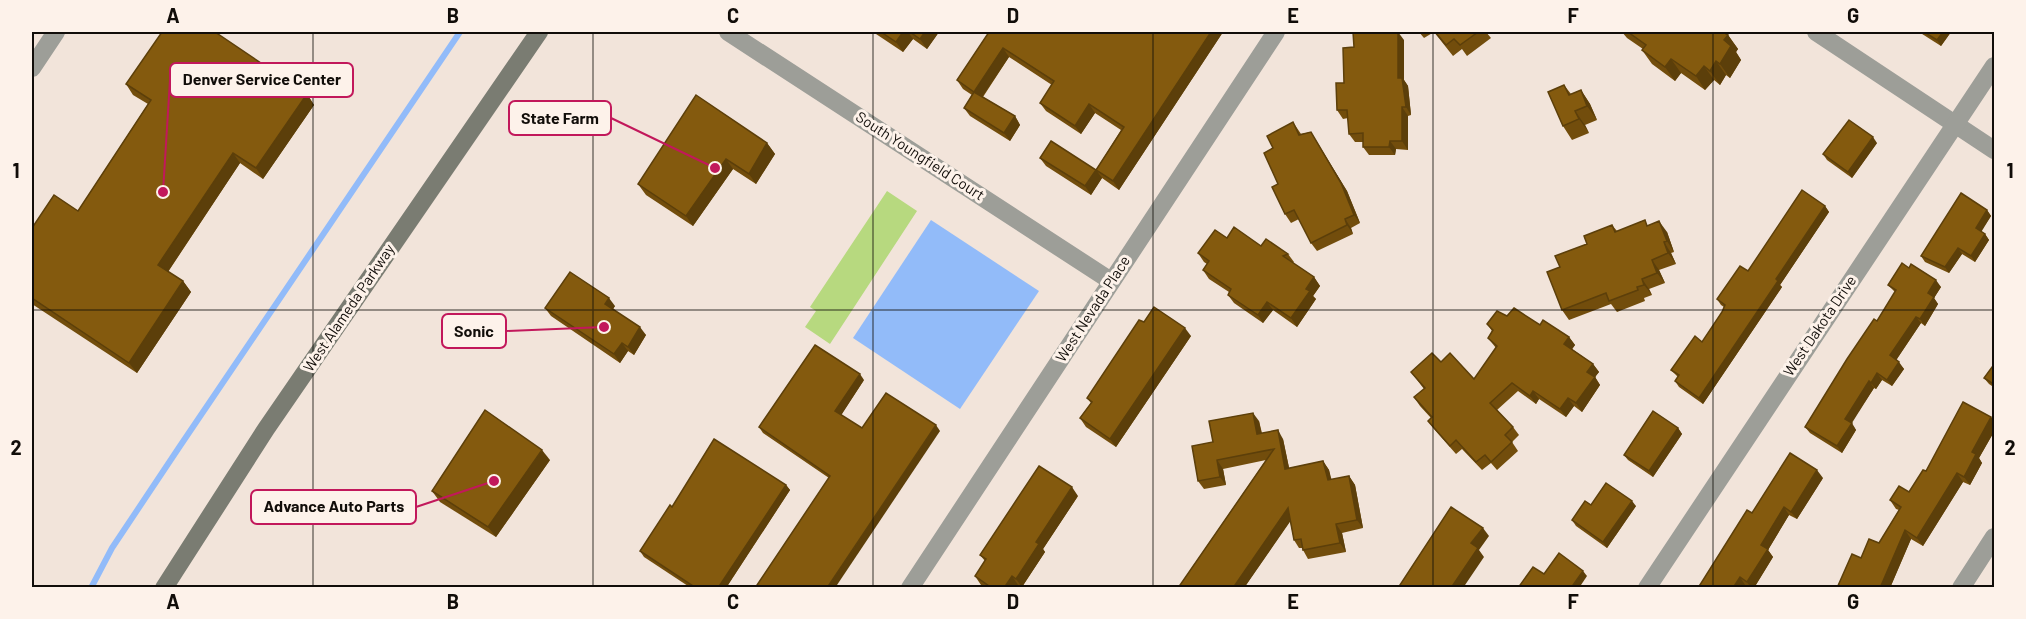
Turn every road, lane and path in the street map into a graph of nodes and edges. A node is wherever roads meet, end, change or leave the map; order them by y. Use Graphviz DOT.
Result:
graph roads {
  1 [pos="56,32"];
  2 [pos="538,32"];
  3 [pos="728,32"];
  4 [pos="1276,32"];
  5 [pos="1816,32"];
  6 [pos="1995,66"];
  7 [pos="32,68"];
  8 [pos="1956,124"];
  9 [pos="1995,150"];
  10 [pos="1111,281"];
  11 [pos="1995,537"];
  12 [pos="164,588"];
  13 [pos="910,588"];
  14 [pos="1647,588"];
  15 [pos="1960,588"];
  1 -- 7 [label="street"];
  2 -- 12 [label="main road, West Alameda Parkway"];
  3 -- 10 [label="street, South Youngfield Court"];
  4 -- 10 [label="street, West Nevada Place"];
  5 -- 8 [label="street"];
  6 -- 8 [label="street, West Dakota Drive"];
  8 -- 9 [label="street"];
  8 -- 14 [label="street, West Dakota Drive"];
  10 -- 13 [label="street, West Nevada Place"];
  11 -- 15 [label="street"];
}
